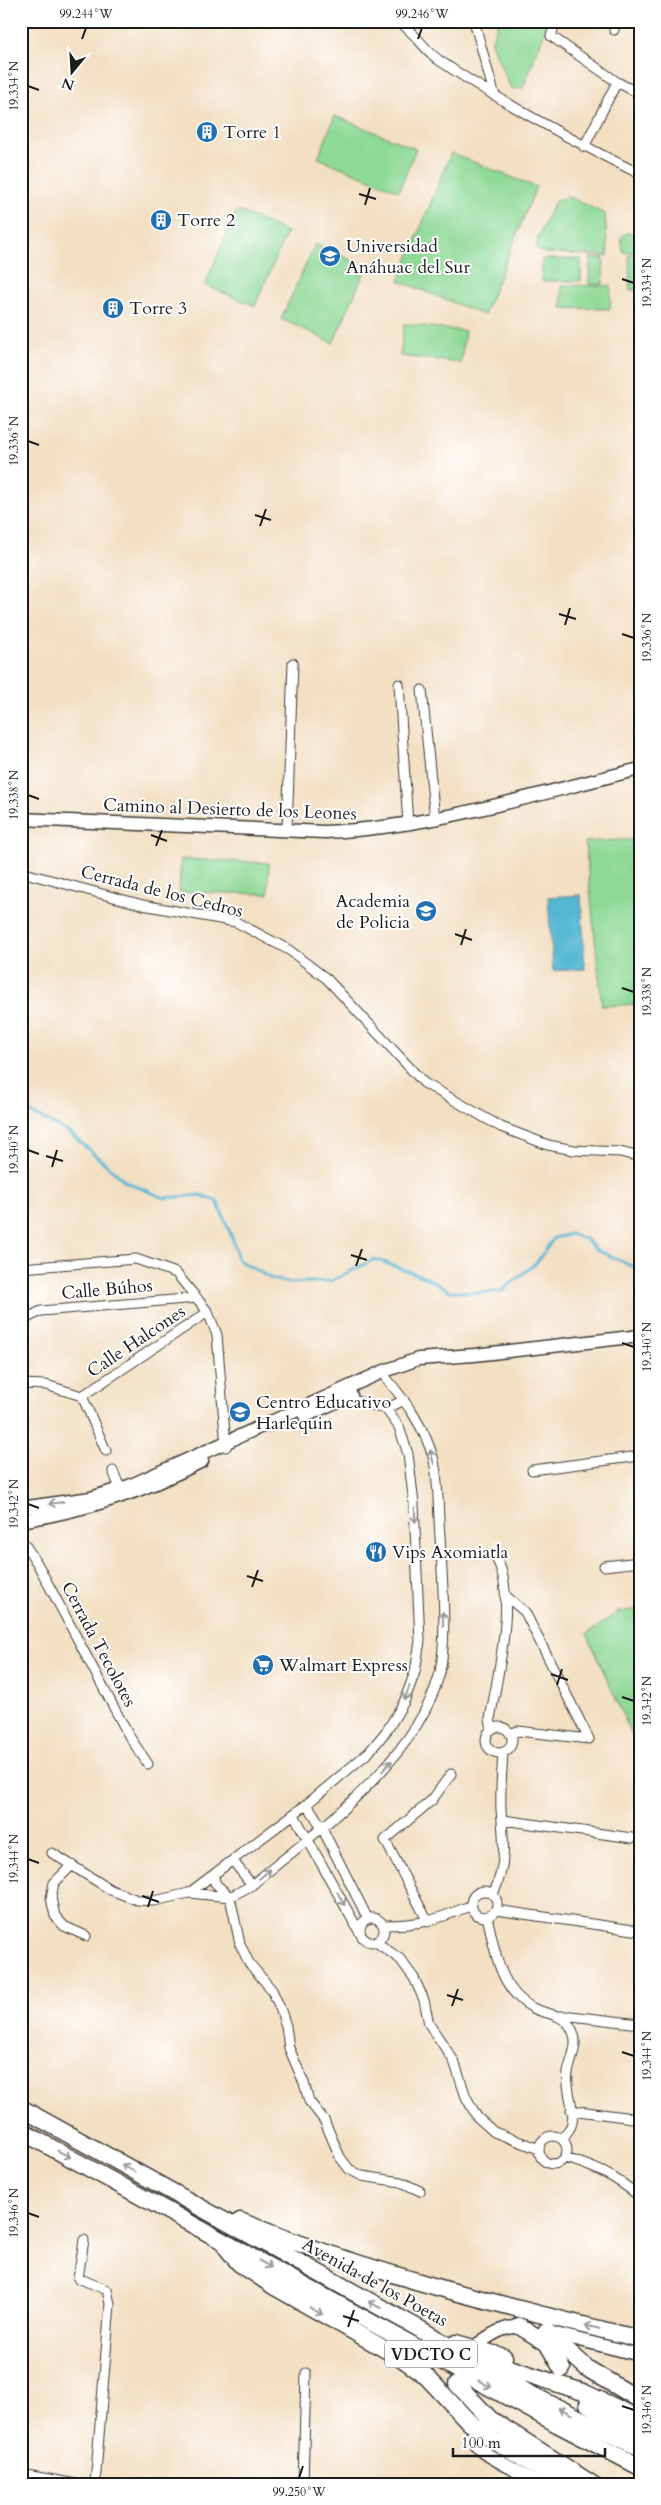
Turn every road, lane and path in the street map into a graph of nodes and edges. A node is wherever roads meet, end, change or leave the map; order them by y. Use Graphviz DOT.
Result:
graph roads {
  1 [pos="398,21"];
  2 [pos="474,21"];
  3 [pos="556,21"];
  4 [pos="617,82"];
  5 [pos="494,93"];
  6 [pos="640,94"];
  7 [pos="584,146"];
  8 [pos="640,174"];
  9 [pos="293,663"];
  10 [pos="399,684"];
  11 [pos="422,690"];
  12 [pos="640,769"];
  13 [pos="21,819"];
  14 [pos="435,820"];
  15 [pos="408,825"];
  16 [pos="288,830"];
  17 [pos="21,872"];
  18 [pos="640,1157"];
  19 [pos="21,1268"];
  20 [pos="197,1298"];
  21 [pos="208,1312"];
  22 [pos="21,1321"];
  23 [pos="640,1336"];
  24 [pos="446,1357"];
  25 [pos="387,1379"];
  26 [pos="21,1384"];
  27 [pos="82,1396"];
  28 [pos="346,1398"];
  29 [pos="404,1400"];
  30 [pos="386,1409"];
  31 [pos="225,1445"];
  32 [pos="106,1451"];
  33 [pos="640,1456"];
  34 [pos="532,1470"];
  35 [pos="114,1471"];
  36 [pos="122,1493"];
  37 [pos="21,1508"];
  38 [pos="21,1521"];
  39 [pos="21,1539"];
  40 [pos="497,1560"];
  41 [pos="640,1562"];
  42 [pos="604,1566"];
  43 [pos="506,1596"];
  44 [pos="492,1729"];
  45 [pos="510,1734"];
  46 [pos="503,1752"];
  47 [pos="148,1764"];
  48 [pos="451,1774"];
  49 [pos="307,1804"];
  50 [pos="294,1814"];
  51 [pos="503,1820"];
  52 [pos="322,1826"];
  53 [pos="308,1838"];
  54 [pos="632,1838"];
  55 [pos="330,1843"];
  56 [pos="316,1851"];
  57 [pos="52,1854"];
  58 [pos="233,1861"];
  59 [pos="72,1866"];
  60 [pos="214,1874"];
  61 [pos="252,1885"];
  62 [pos="189,1893"];
  63 [pos="493,1894"];
  64 [pos="230,1897"];
  65 [pos="472,1905"];
  66 [pos="496,1910"];
  67 [pos="487,1916"];
  68 [pos="368,1919"];
  69 [pos="428,1922"];
  70 [pos="383,1925"];
  71 [pos="640,1932"];
  72 [pos="361,1935"];
  73 [pos="86,1936"];
  74 [pos="376,1942"];
  75 [pos="557,2016"];
  76 [pos="640,2024"];
  77 [pos="21,2108"];
  78 [pos="571,2110"];
  79 [pos="640,2119"];
  80 [pos="21,2130"];
  81 [pos="563,2139"];
  82 [pos="539,2149"];
  83 [pos="565,2158"];
  84 [pos="420,2191"];
  85 [pos="170,2192"];
  86 [pos="640,2197"];
  87 [pos="84,2240"];
  88 [pos="223,2240"];
  89 [pos="520,2326"];
  90 [pos="418,2328"];
  91 [pos="546,2332"];
  92 [pos="640,2339"];
  93 [pos="450,2341"];
  94 [pos="478,2344"];
  95 [pos="640,2355"];
  96 [pos="562,2369"];
  97 [pos="306,2373"];
  98 [pos="457,2388"];
  99 [pos="582,2398"];
  100 [pos="640,2400"];
  101 [pos="640,2407"];
  102 [pos="640,2419"];
  103 [pos="640,2434"];
  104 [pos="470,2438"];
  105 [pos="640,2448"];
  106 [pos="640,2466"];
  107 [pos="21,2474"];
  108 [pos="76,2484"];
  109 [pos="94,2484"];
  110 [pos="303,2484"];
  111 [pos="539,2484"];
  112 [pos="565,2484"];
  113 [pos="592,2484"];
  1 -- 5 [label="street"];
  2 -- 5 [label="street"];
  3 -- 4 [label="street"];
  4 -- 6 [label="street"];
  4 -- 7 [label="street"];
  5 -- 7 [label="street"];
  7 -- 8 [label="street"];
  9 -- 16 [label="street"];
  10 -- 15 [label="street"];
  11 -- 14 [label="street"];
  12 -- 14 [label="main road, Camino al Desierto de los Leones"];
  13 -- 16 [label="main road, Camino al Desierto de los Leones"];
  14 -- 15 [label="main road, Camino al Desierto de los Leones"];
  15 -- 16 [label="main road, Camino al Desierto de los Leones"];
  17 -- 18 [label="street, Cerrada de los Cedros"];
  19 -- 20 [label="street"];
  20 -- 21 [label="street"];
  20 -- 22 [label="street, Calle Búhos"];
  21 -- 27 [label="street, Calle Halcones"];
  21 -- 31 [label="street"];
  23 -- 24 [label="main road"];
  24 -- 25 [label="main road"];
  24 -- 31 [label="main road"];
  25 -- 28 [label="main road"];
  25 -- 29 [label="street"];
  26 -- 27 [label="street, Calle Halcones"];
  27 -- 32 [label="street, Calle Halcones"];
  28 -- 30 [label="street"];
  28 -- 31 [label="main road"];
  29 -- 30 [label="street"];
  52 -- 29 [label="street, one-way"];
  30 -- 49 [label="street, one-way"];
  31 -- 36 [label="main road"];
  33 -- 34 [label="street"];
  35 -- 36 [label="street"];
  36 -- 37 [label="main road, one-way"];
  36 -- 38 [label="main road"];
  39 -- 47 [label="street, Cerrada Tecolotes"];
  40 -- 43 [label="street"];
  41 -- 42 [label="street"];
  43 -- 44 [label="street"];
  43 -- 45 [label="street"];
  44 -- 45 [label="street"];
  44 -- 46 [label="street"];
  45 -- 46 [label="street"];
  46 -- 51 [label="street"];
  48 -- 69 [label="street"];
  49 -- 50 [label="street"];
  49 -- 52 [label="street"];
  50 -- 53 [label="street"];
  50 -- 58 [label="street"];
  51 -- 54 [label="street"];
  51 -- 63 [label="street"];
  52 -- 53 [label="street"];
  52 -- 55 [label="street"];
  53 -- 56 [label="street"];
  61 -- 53 [label="street, one-way"];
  55 -- 56 [label="street"];
  55 -- 68 [label="street"];
  56 -- 72 [label="street, one-way"];
  57 -- 59 [label="street"];
  58 -- 60 [label="street"];
  58 -- 61 [label="street"];
  59 -- 62 [label="street"];
  59 -- 73 [label="street"];
  60 -- 62 [label="street"];
  60 -- 64 [label="street"];
  61 -- 64 [label="street"];
  62 -- 64 [label="street"];
  63 -- 65 [label="street"];
  63 -- 66 [label="street"];
  64 -- 84 [label="street"];
  65 -- 67 [label="street"];
  65 -- 69 [label="street"];
  66 -- 67 [label="street"];
  66 -- 71 [label="street"];
  67 -- 75 [label="street"];
  68 -- 70 [label="street"];
  68 -- 72 [label="street"];
  69 -- 70 [label="street"];
  70 -- 74 [label="street"];
  72 -- 74 [label="street"];
  74 -- 82 [label="street"];
  75 -- 76 [label="street"];
  75 -- 78 [label="street"];
  85 -- 77 [label="highway, VDCTO C, one-way"];
  78 -- 79 [label="street"];
  78 -- 81 [label="street"];
  80 -- 88 [label="highway, VDCTO C, one-way"];
  81 -- 82 [label="street"];
  81 -- 83 [label="street"];
  82 -- 83 [label="street"];
  83 -- 86 [label="street"];
  90 -- 85 [label="highway, Avenida de los Poetas / VDCTO C, one-way"];
  92 -- 85 [label="highway, one-way"];
  87 -- 109 [label="street"];
  88 -- 106 [label="highway, Avenida de los Poetas / VDCTO C, one-way"];
  88 -- 112 [label="highway, one-way"];
  89 -- 91 [label="main road"];
  89 -- 94 [label="main road"];
  89 -- 96 [label="highway"];
  90 -- 93 [label="highway"];
  105 -- 90 [label="highway, Avenida de los Poetas / VDCTO C, one-way"];
  91 -- 95 [label="main road"];
  91 -- 100 [label="highway"];
  93 -- 101 [label="highway"];
  93 -- 102 [label="highway"];
  97 -- 110 [label="street"];
  98 -- 113 [label="highway"];
  99 -- 103 [label="highway"];
  104 -- 111 [label="main road"];
  107 -- 108 [label="street"];
}
